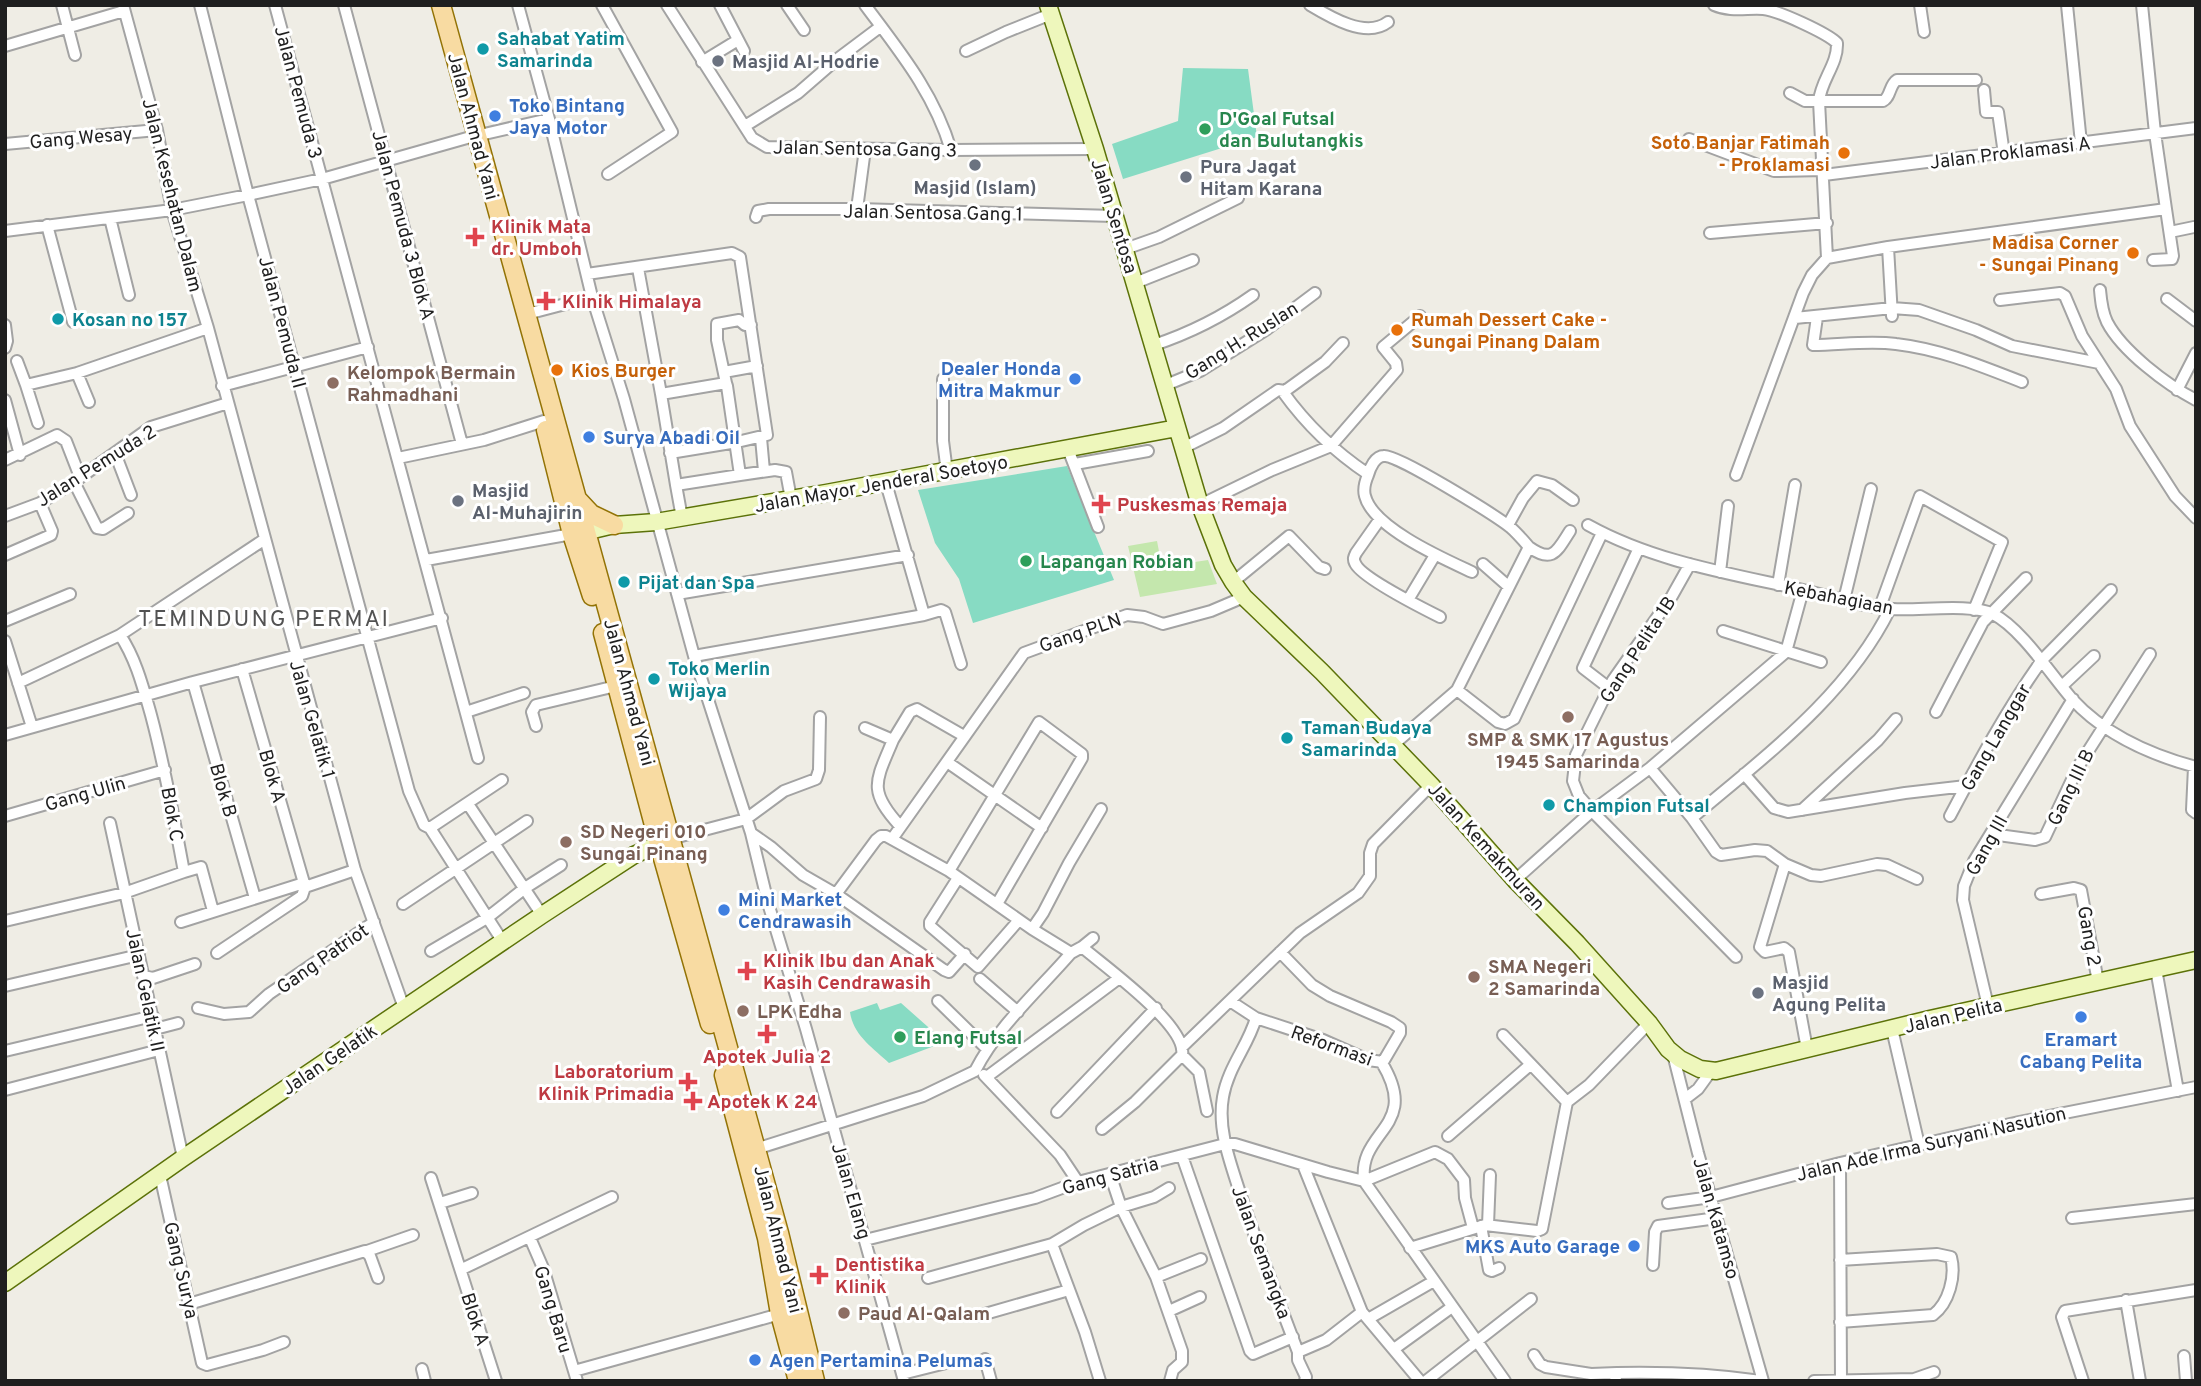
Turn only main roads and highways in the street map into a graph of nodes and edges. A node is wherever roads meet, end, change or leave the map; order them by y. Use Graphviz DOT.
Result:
graph roads {
  1 [pos="429,5"];
  2 [pos="441,5"];
  3 [pos="472,138"];
  4 [pos="577,499"];
  5 [pos="614,525"];
  6 [pos="578,533"];
  7 [pos="664,842"];
  8 [pos="773,1235"];
  9 [pos="798,1381"];
  10 [pos="815,1381"];
  1 -- 3 [label="main road, Jalan Ahmad Yani"];
  2 -- 3 [label="main road, Jalan Ahmad Yani"];
  3 -- 4 [label="main road, Jalan Ahmad Yani"];
  3 -- 6 [label="main road, Jalan Ahmad Yani"];
  4 -- 5 [label="main road"];
  4 -- 6 [label="main road, Jalan Ahmad Yani"];
  6 -- 7 [label="main road, Jalan Ahmad Yani"];
  6 -- 7 [label="main road, Jalan Ahmad Yani"];
  7 -- 8 [label="main road, Jalan Ahmad Yani"];
  7 -- 8 [label="main road, Jalan Ahmad Yani"];
  8 -- 9 [label="main road, Jalan Ahmad Yani"];
  8 -- 10 [label="main road, Jalan Ahmad Yani"];
}
